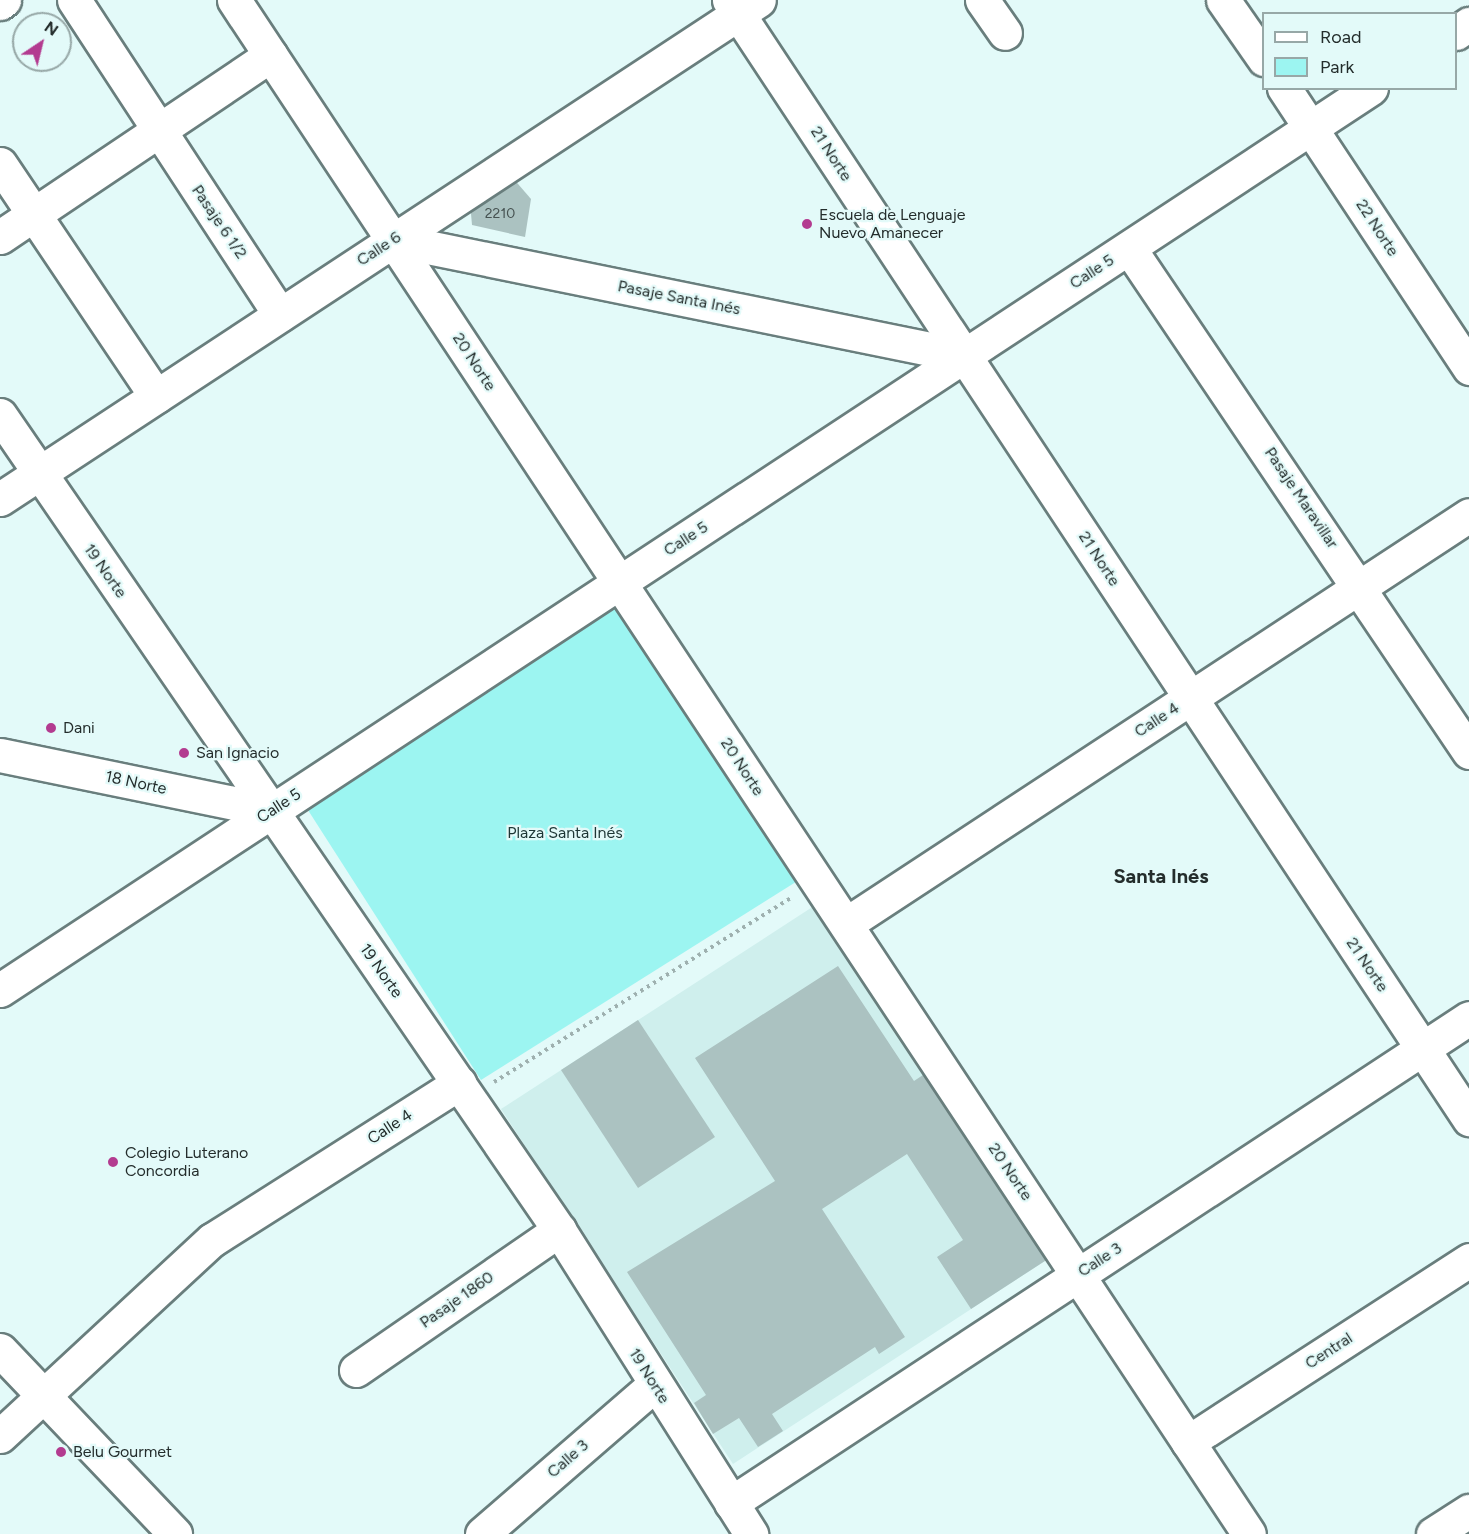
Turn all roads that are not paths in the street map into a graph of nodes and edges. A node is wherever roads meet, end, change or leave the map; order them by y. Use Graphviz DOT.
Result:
graph roads {
  1 [pos="4,0"];
  2 [pos="74,0"];
  3 [pos="234,0"];
  4 [pos="982,0"];
  5 [pos="1223,0"];
  6 [pos="0,3"];
  7 [pos="742,5"];
  8 [pos="1005,33"];
  9 [pos="270,55"];
  10 [pos="1262,58"];
  11 [pos="1285,90"];
  12 [pos="1368,90"];
  13 [pos="1311,128"];
  14 [pos="158,130"];
  15 [pos="0,164"];
  16 [pos="32,215"];
  17 [pos="0,237"];
  18 [pos="393,240"];
  19 [pos="1129,248"];
  20 [pos="280,315"];
  21 [pos="964,356"];
  22 [pos="1469,368"];
  23 [pos="156,396"];
  24 [pos="0,415"];
  25 [pos="38,474"];
  26 [pos="0,499"];
  27 [pos="1469,515"];
  28 [pos="620,582"];
  29 [pos="1361,586"];
  30 [pos="1190,698"];
  31 [pos="1469,752"];
  32 [pos="0,755"];
  33 [pos="272,811"];
  34 [pos="846,924"];
  35 [pos="0,990"];
  36 [pos="1469,1018"];
  37 [pos="1422,1048"];
  38 [pos="459,1083"];
  39 [pos="1469,1119"];
  40 [pos="559,1230"];
  41 [pos="1469,1260"];
  42 [pos="1078,1275"];
  43 [pos="0,1350"];
  44 [pos="356,1370"];
  45 [pos="654,1385"];
  46 [pos="44,1395"];
  47 [pos="0,1436"];
  48 [pos="1188,1442"];
  49 [pos="731,1503"];
  50 [pos="1469,1511"];
  51 [pos="175,1534"];
  52 [pos="482,1534"];
  53 [pos="751,1534"];
  54 [pos="1249,1534"];
  55 [pos="1433,1534"];
  1 -- 6 [label="street"];
  2 -- 14 [label="street, Pasaje 6 1/2"];
  3 -- 9 [label="street, 20 Norte"];
  4 -- 8 [label="street"];
  5 -- 10 [label="street"];
  7 -- 18 [label="street, Calle 6"];
  7 -- 21 [label="street, 21 Norte"];
  9 -- 14 [label="street"];
  9 -- 18 [label="street, 20 Norte"];
  11 -- 13 [label="street, 22 Norte"];
  12 -- 13 [label="street, Calle 5"];
  13 -- 19 [label="street, Calle 5"];
  13 -- 22 [label="street, 22 Norte"];
  14 -- 16 [label="street"];
  14 -- 20 [label="street, Pasaje 6 1/2"];
  15 -- 16 [label="street"];
  16 -- 17 [label="street"];
  16 -- 23 [label="street"];
  18 -- 20 [label="street, Calle 6"];
  18 -- 21 [label="street, Pasaje Santa Inés"];
  18 -- 28 [label="street, 20 Norte"];
  19 -- 21 [label="street, Calle 5"];
  19 -- 29 [label="street, Pasaje Maravillar"];
  20 -- 23 [label="street, Calle 6"];
  21 -- 28 [label="street, Calle 5"];
  21 -- 30 [label="street, 21 Norte"];
  23 -- 25 [label="street, Calle 6"];
  24 -- 25 [label="street, 19 Norte"];
  25 -- 26 [label="street, Calle 6"];
  25 -- 33 [label="street, 19 Norte"];
  27 -- 29 [label="street, Calle 4"];
  28 -- 33 [label="street, Calle 5"];
  28 -- 34 [label="street, 20 Norte"];
  29 -- 30 [label="street, Calle 4"];
  29 -- 31 [label="street, Pasaje Maravillar"];
  30 -- 34 [label="street, Calle 4"];
  30 -- 37 [label="street, 21 Norte"];
  32 -- 33 [label="street, 18 Norte"];
  33 -- 35 [label="street, Calle 5"];
  33 -- 38 [label="street, 19 Norte"];
  34 -- 42 [label="street, 20 Norte"];
  36 -- 37 [label="street, Calle 3"];
  37 -- 39 [label="street, 21 Norte"];
  37 -- 42 [label="street, Calle 3"];
  38 -- 40 [label="street, 19 Norte"];
  38 -- 46 [label="street, Calle 4"];
  40 -- 44 [label="street, Pasaje 1860"];
  40 -- 45 [label="street, 19 Norte"];
  41 -- 48 [label="street, Central"];
  42 -- 48 [label="street, 20 Norte"];
  42 -- 49 [label="street, Calle 3"];
  43 -- 46 [label="street"];
  45 -- 49 [label="street, 19 Norte"];
  45 -- 52 [label="street, Calle 3"];
  46 -- 47 [label="street, Calle 4"];
  46 -- 51 [label="street"];
  48 -- 54 [label="street, 20 Norte"];
  49 -- 53 [label="street, 19 Norte"];
  50 -- 55 [label="street"];
}
